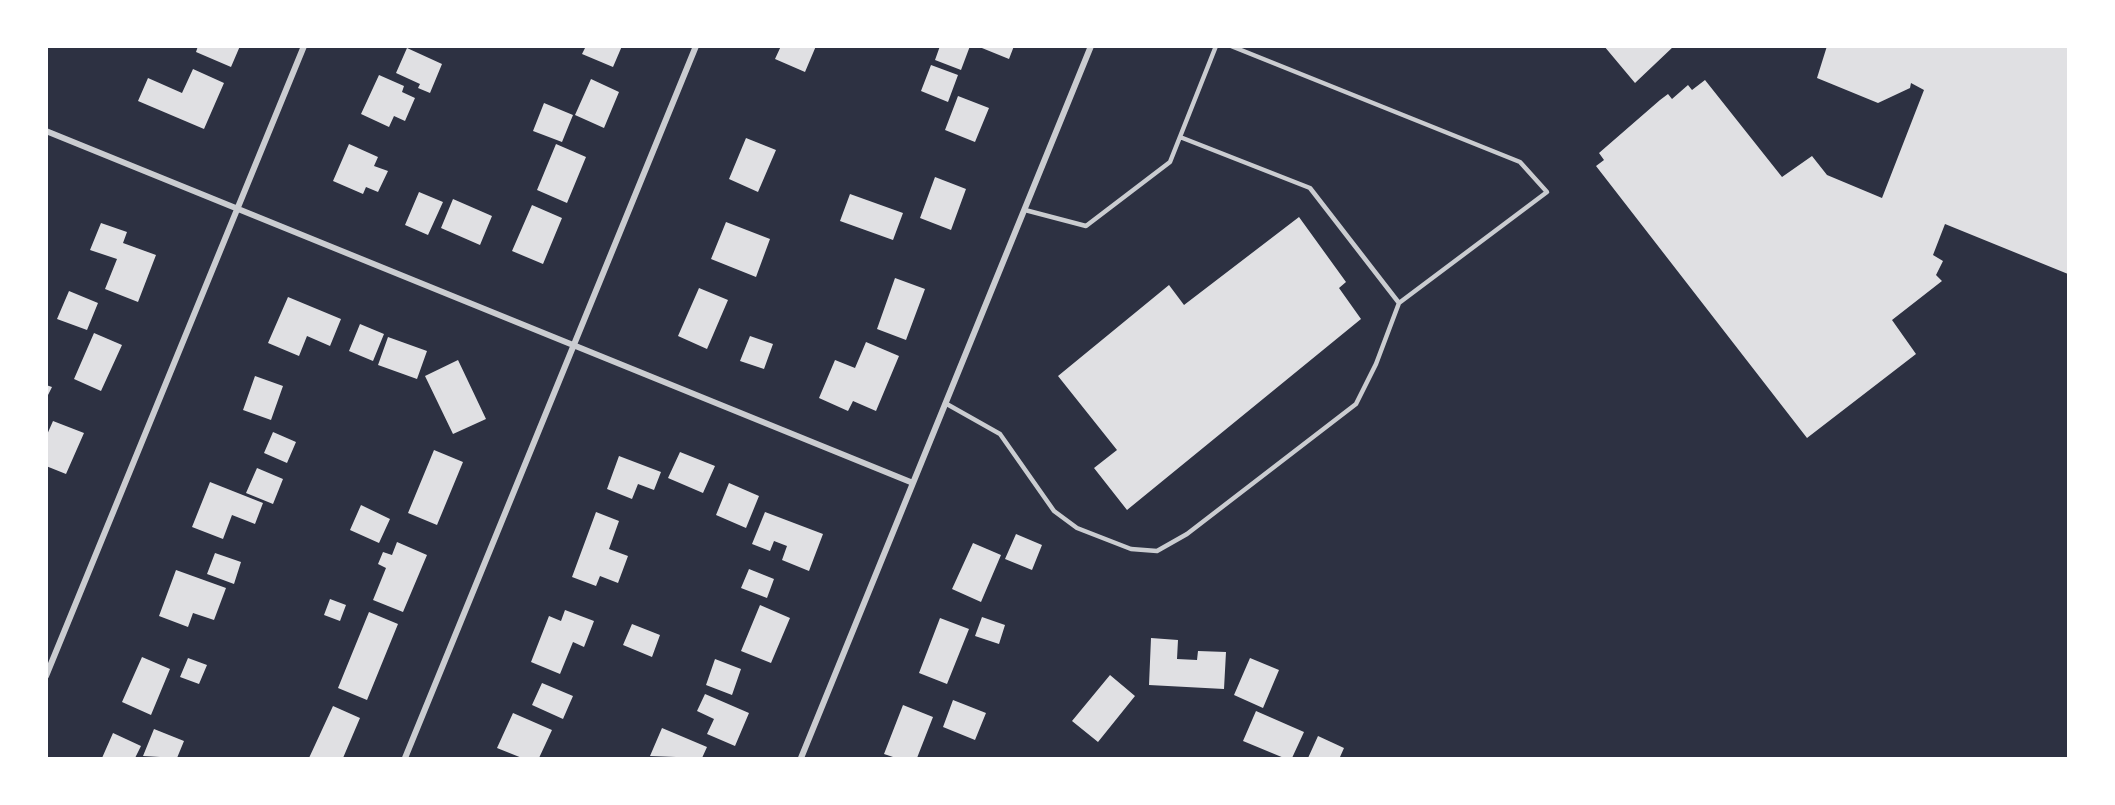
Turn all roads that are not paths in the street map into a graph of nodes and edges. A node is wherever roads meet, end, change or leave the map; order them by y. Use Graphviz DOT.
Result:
graph roads {
  1 [pos="304,46"];
  2 [pos="696,46"];
  3 [pos="1091,46"];
  4 [pos="1216,46"];
  5 [pos="1231,46"];
  6 [pos="46,131"];
  7 [pos="1180,137"];
  8 [pos="238,208"];
  9 [pos="1025,210"];
  10 [pos="1399,303"];
  11 [pos="574,344"];
  12 [pos="945,403"];
  13 [pos="913,483"];
  14 [pos="46,676"];
  15 [pos="405,759"];
  16 [pos="801,759"];
  1 -- 8 [label="street"];
  2 -- 11 [label="street"];
  3 -- 9 [label="street"];
  4 -- 7 [label="lane"];
  5 -- 10 [label="lane"];
  6 -- 8 [label="street"];
  7 -- 9 [label="lane"];
  7 -- 10 [label="lane"];
  8 -- 11 [label="street"];
  8 -- 14 [label="street"];
  9 -- 12 [label="street"];
  10 -- 12 [label="lane"];
  11 -- 13 [label="street"];
  11 -- 15 [label="street"];
  12 -- 13 [label="street"];
  13 -- 16 [label="street"];
}
